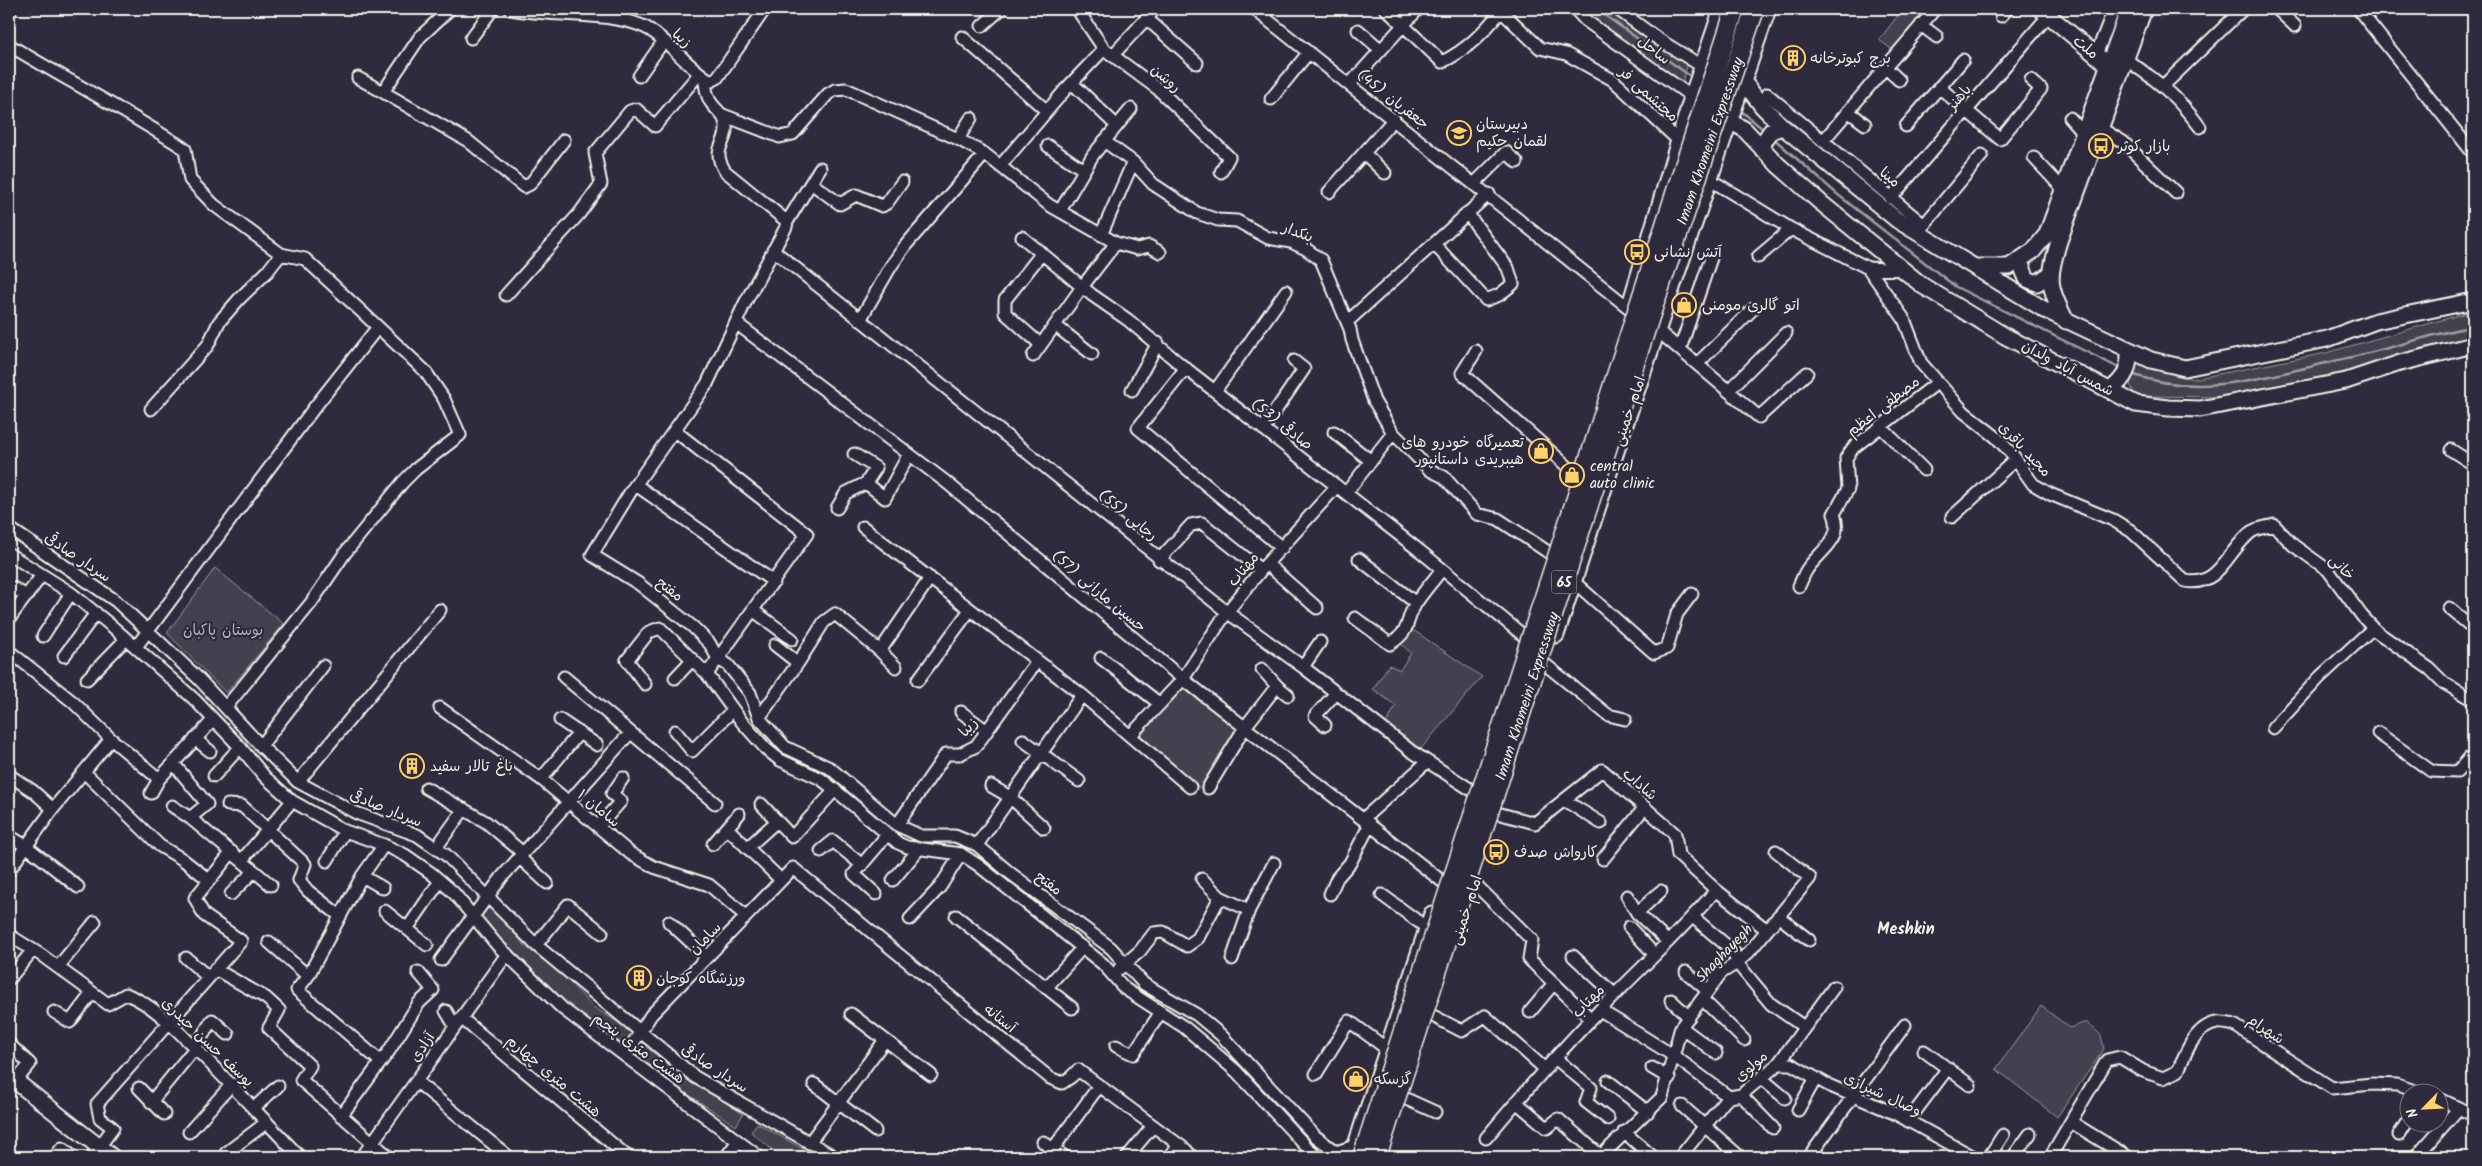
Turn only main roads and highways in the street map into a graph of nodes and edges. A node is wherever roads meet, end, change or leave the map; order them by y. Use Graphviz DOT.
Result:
graph roads {
  1 [pos="1722,9"];
  2 [pos="1735,9"];
  3 [pos="1754,9"];
  4 [pos="1768,9"];
  5 [pos="2129,9"];
  6 [pos="2144,9"];
  7 [pos="2045,12"];
  8 [pos="2102,60"];
  9 [pos="1743,81"];
  10 [pos="1729,121"];
  11 [pos="1783,127"];
  12 [pos="1763,150"];
  13 [pos="2019,260"];
  14 [pos="1974,267"];
  15 [pos="2049,275"];
  16 [pos="2473,301"];
  17 [pos="2066,321"];
  18 [pos="2473,345"];
  19 [pos="2129,350"];
  20 [pos="1604,390"];
  21 [pos="2110,390"];
  22 [pos="1632,401"];
  23 [pos="12,1079"];
  24 [pos="1357,1153"];
  25 [pos="102,1154"];
  26 [pos="1377,1157"];
  27 [pos="1385,1157"];
  1 -- 20 [label="main road, امام خمینی"];
  2 -- 24 [label="highway, Imam Khomeini Expressway / 65, bridge"];
  3 -- 26 [label="highway, Imam Khomeini Expressway / 65, bridge"];
  4 -- 9 [label="main road, امام خمینی"];
  5 -- 8 [label="main road"];
  6 -- 15 [label="main road"];
  7 -- 8 [label="main road, ملت"];
  8 -- 13 [label="main road"];
  9 -- 10 [label="main road, امام خمینی"];
  9 -- 11 [label="main road"];
  10 -- 12 [label="main road, شمس آباد ولدان"];
  10 -- 22 [label="main road, امام خمینی"];
  11 -- 12 [label="main road"];
  11 -- 14 [label="main road"];
  12 -- 21 [label="main road, شمس آباد ولدان"];
  13 -- 14 [label="main road"];
  13 -- 15 [label="main road"];
  14 -- 17 [label="main road"];
  15 -- 17 [label="main road"];
  16 -- 19 [label="main road"];
  17 -- 19 [label="main road"];
  18 -- 21 [label="main road, شمس آباد ولدان"];
  19 -- 21 [label="main road"];
  20 -- 22 [label="main road"];
  20 -- 24 [label="main road, امام خمینی"];
  22 -- 27 [label="main road, امام خمینی"];
  23 -- 25 [label="main road"];
}
